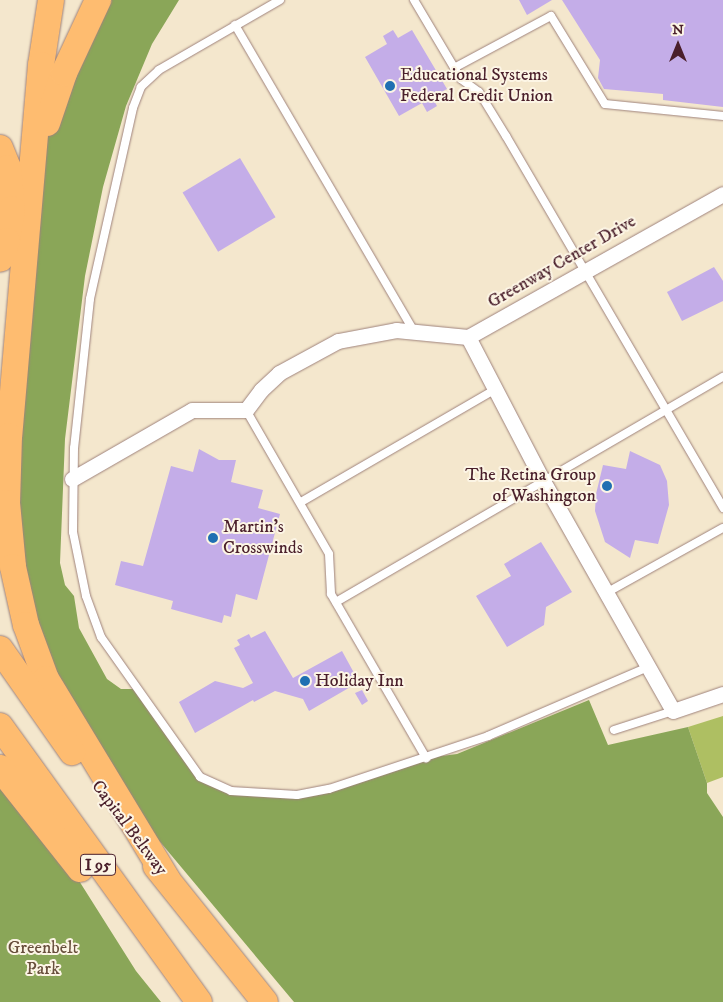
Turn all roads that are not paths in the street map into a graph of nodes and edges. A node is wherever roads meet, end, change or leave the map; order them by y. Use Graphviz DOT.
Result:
graph roads {
  1 [pos="52,0"];
  2 [pos="98,0"];
  3 [pos="280,0"];
  4 [pos="414,0"];
  5 [pos="235,25"];
  6 [pos="454,68"];
  7 [pos="723,116"];
  8 [pos="0,148"];
  9 [pos="32,194"];
  10 [pos="723,194"];
  11 [pos="0,259"];
  12 [pos="587,270"];
  13 [pos="413,330"];
  14 [pos="468,337"];
  15 [pos="723,377"];
  16 [pos="494,390"];
  17 [pos="246,410"];
  18 [pos="667,410"];
  19 [pos="72,479"];
  20 [pos="543,481"];
  21 [pos="301,502"];
  22 [pos="723,508"];
  23 [pos="723,528"];
  24 [pos="606,593"];
  25 [pos="336,602"];
  26 [pos="0,649"];
  27 [pos="648,667"];
  28 [pos="723,694"];
  29 [pos="673,711"];
  30 [pos="0,726"];
  31 [pos="614,730"];
  32 [pos="426,758"];
  33 [pos="0,768"];
  34 [pos="167,879"];
  35 [pos="194,1002"];
  36 [pos="199,1002"];
  37 [pos="265,1002"];
  1 -- 9 [label="highway"];
  2 -- 9 [label="highway"];
  3 -- 5 [label="lane"];
  4 -- 6 [label="lane"];
  5 -- 13 [label="lane"];
  5 -- 19 [label="lane"];
  6 -- 7 [label="lane"];
  6 -- 12 [label="lane"];
  8 -- 11 [label="highway"];
  9 -- 34 [label="highway"];
  10 -- 12 [label="street, Greenway Center Drive"];
  12 -- 14 [label="street, Greenway Center Drive"];
  12 -- 18 [label="lane"];
  13 -- 14 [label="street"];
  13 -- 17 [label="street"];
  14 -- 16 [label="street"];
  15 -- 18 [label="lane"];
  16 -- 20 [label="street"];
  16 -- 21 [label="lane"];
  17 -- 19 [label="street"];
  17 -- 21 [label="lane"];
  18 -- 20 [label="lane"];
  18 -- 22 [label="lane"];
  19 -- 32 [label="lane"];
  20 -- 24 [label="street"];
  20 -- 25 [label="lane"];
  21 -- 25 [label="lane"];
  23 -- 24 [label="lane"];
  24 -- 27 [label="street"];
  25 -- 32 [label="lane"];
  26 -- 34 [label="highway, Capital Beltway / I 95"];
  27 -- 29 [label="street"];
  27 -- 32 [label="lane"];
  28 -- 29 [label="street"];
  29 -- 31 [label="lane"];
  30 -- 36 [label="highway, I 95"];
  33 -- 35 [label="highway"];
  34 -- 37 [label="highway, Capital Beltway / I 95"];
}
